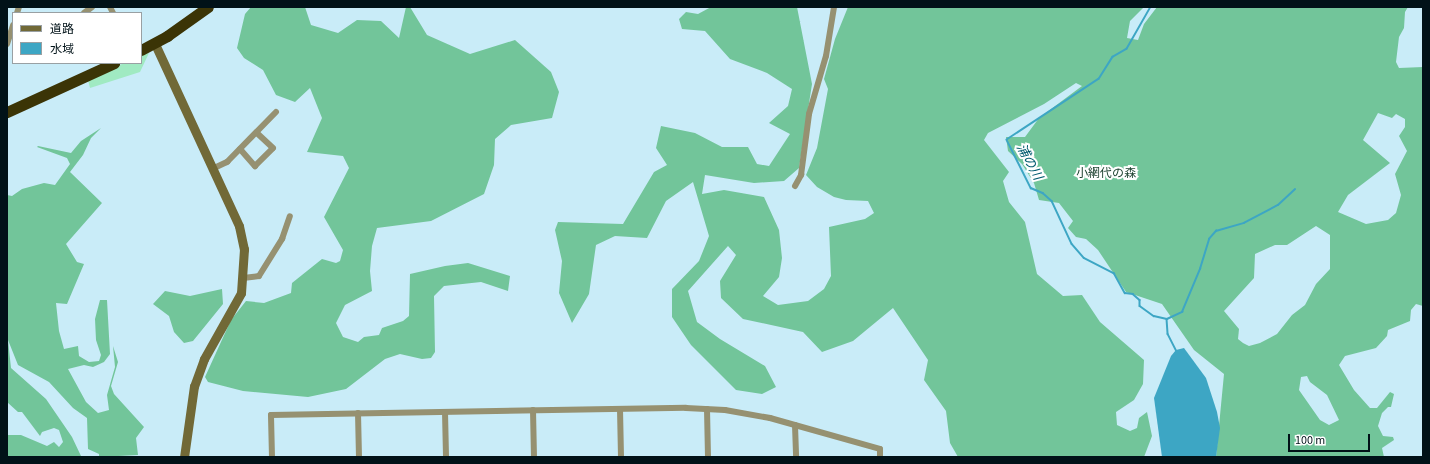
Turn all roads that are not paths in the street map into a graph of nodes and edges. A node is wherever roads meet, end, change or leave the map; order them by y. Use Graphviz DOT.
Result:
graph roads {
  1 [pos="208,7"];
  2 [pos="834,7"];
  3 [pos="12,28"];
  4 [pos="7,44"];
  5 [pos="155,44"];
  6 [pos="142,50"];
  7 [pos="112,64"];
  8 [pos="7,112"];
  9 [pos="276,112"];
  10 [pos="257,132"];
  11 [pos="240,149"];
  12 [pos="212,169"];
  13 [pos="795,186"];
  14 [pos="290,216"];
  15 [pos="243,278"];
  16 [pos="620,409"];
  17 [pos="707,409"];
  18 [pos="533,410"];
  19 [pos="445,412"];
  20 [pos="358,414"];
  21 [pos="795,425"];
  22 [pos="184,457"];
  23 [pos="272,457"];
  24 [pos="359,457"];
  25 [pos="446,457"];
  26 [pos="534,457"];
  27 [pos="621,457"];
  28 [pos="708,457"];
  29 [pos="796,457"];
  30 [pos="880,457"];
  1 -- 5 [label="highway"];
  2 -- 13 [label="street"];
  3 -- 4 [label="street"];
  5 -- 6 [label="highway"];
  5 -- 12 [label="street"];
  7 -- 8 [label="highway"];
  9 -- 10 [label="street"];
  10 -- 11 [label="street"];
  10 -- 11 [label="street"];
  11 -- 12 [label="street"];
  12 -- 15 [label="street"];
  14 -- 15 [label="street"];
  15 -- 22 [label="street"];
  16 -- 17 [label="street"];
  16 -- 18 [label="street"];
  16 -- 27 [label="street"];
  17 -- 21 [label="street"];
  17 -- 28 [label="street"];
  18 -- 19 [label="street"];
  18 -- 26 [label="street"];
  19 -- 20 [label="street"];
  19 -- 25 [label="street"];
  20 -- 23 [label="street"];
  20 -- 24 [label="street"];
  21 -- 29 [label="street"];
  21 -- 30 [label="street"];
}
